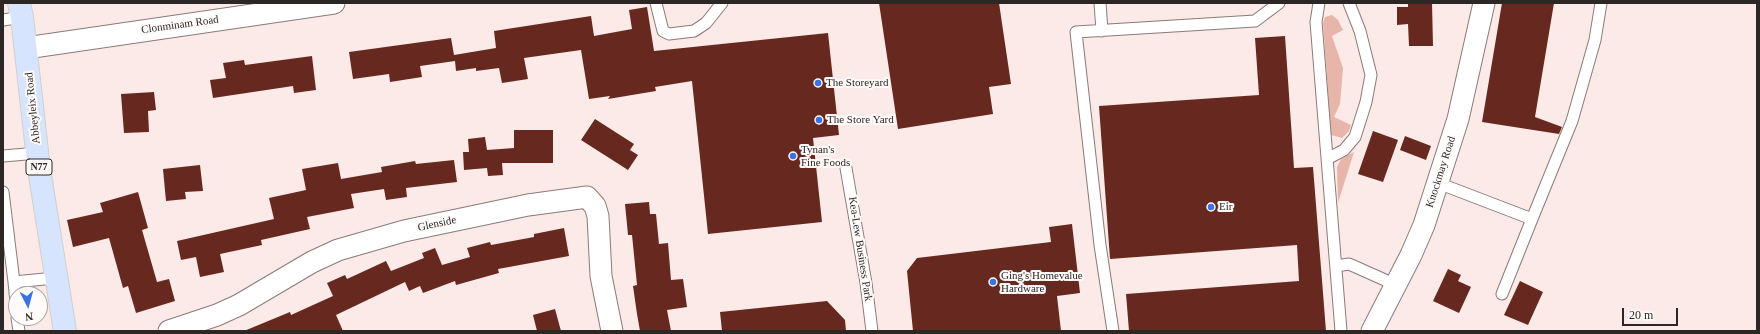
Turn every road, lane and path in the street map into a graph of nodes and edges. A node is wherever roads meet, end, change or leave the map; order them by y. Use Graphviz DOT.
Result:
graph roads {
  1 [pos="334,3"];
  2 [pos="656,3"];
  3 [pos="722,3"];
  4 [pos="1100,3"];
  5 [pos="1279,3"];
  6 [pos="1319,3"];
  7 [pos="1349,3"];
  8 [pos="1484,3"];
  9 [pos="1600,3"];
  10 [pos="15,13"];
  11 [pos="1102,31"];
  12 [pos="26,48"];
  13 [pos="38,153"];
  14 [pos="3,156"];
  15 [pos="1327,159"];
  16 [pos="846,168"];
  17 [pos="1438,183"];
  18 [pos="3,192"];
  19 [pos="1532,219"];
  20 [pos="1336,266"];
  21 [pos="55,278"];
  22 [pos="14,282"];
  23 [pos="14,286"];
  24 [pos="1395,286"];
  25 [pos="1502,294"];
  26 [pos="65,331"];
  27 [pos="169,331"];
  28 [pos="612,331"];
  29 [pos="872,331"];
  30 [pos="1113,331"];
  31 [pos="1341,331"];
  32 [pos="1372,331"];
  1 -- 12 [label="street, Clonminam Road"];
  2 -- 3 [label="lane"];
  4 -- 11 [label="lane"];
  5 -- 11 [label="lane"];
  6 -- 15 [label="lane"];
  7 -- 15 [label="lane"];
  8 -- 17 [label="street, Knockmay Road"];
  9 -- 19 [label="lane"];
  10 -- 12 [label="main road, Abbeyleix Road / N77"];
  11 -- 30 [label="lane"];
  12 -- 13 [label="main road, Abbeyleix Road / N77"];
  13 -- 14 [label="lane"];
  13 -- 21 [label="main road, Abbeyleix Road / N77"];
  15 -- 20 [label="lane"];
  16 -- 29 [label="lane, Kea-Lew Business Park"];
  17 -- 19 [label="lane"];
  17 -- 24 [label="street, Knockmay Road"];
  18 -- 22 [label="lane"];
  19 -- 25 [label="lane"];
  20 -- 24 [label="lane"];
  20 -- 31 [label="lane"];
  21 -- 22 [label="lane"];
  21 -- 26 [label="main road, Abbeyleix Road / N77"];
  22 -- 23 [label="lane"];
  24 -- 32 [label="street, Knockmay Road"];
  27 -- 28 [label="street, Glenside"];
}
